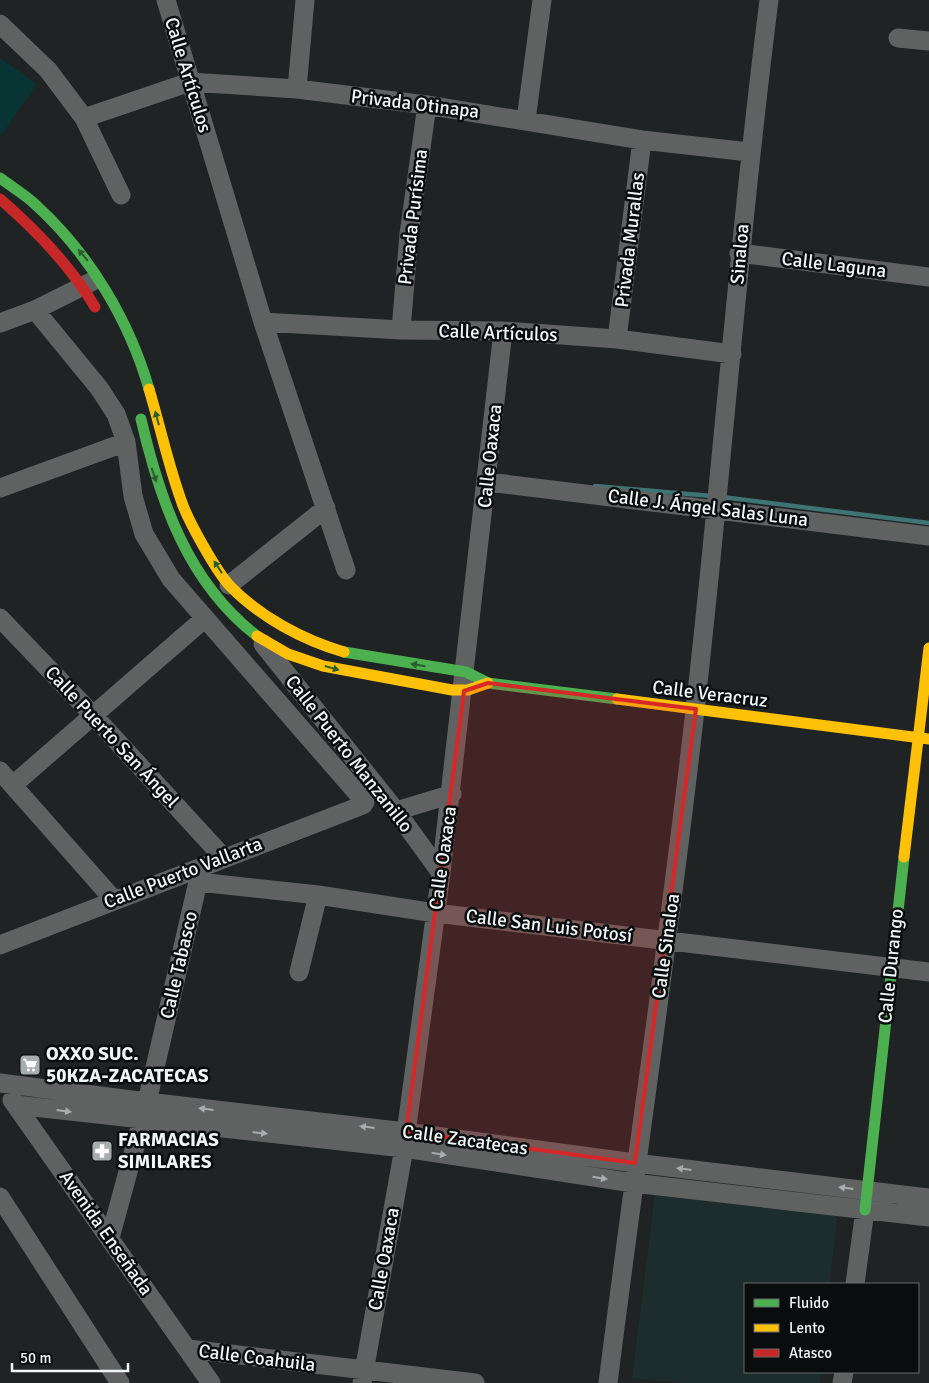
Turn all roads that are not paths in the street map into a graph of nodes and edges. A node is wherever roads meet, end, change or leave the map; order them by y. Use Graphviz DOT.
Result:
graph roads {
  1 [pos="166,0"];
  2 [pos="305,0"];
  3 [pos="542,0"];
  4 [pos="769,0"];
  5 [pos="0,24"];
  6 [pos="898,38"];
  7 [pos="929,41"];
  8 [pos="190,82"];
  9 [pos="297,89"];
  10 [pos="427,105"];
  11 [pos="84,118"];
  12 [pos="526,120"];
  13 [pos="642,140"];
  14 [pos="749,152"];
  15 [pos="0,178"];
  16 [pos="121,195"];
  17 [pos="0,199"];
  18 [pos="739,253"];
  19 [pos="929,277"];
  20 [pos="91,282"];
  21 [pos="35,310"];
  22 [pos="100,316"];
  23 [pos="263,322"];
  24 [pos="0,323"];
  25 [pos="401,330"];
  26 [pos="504,331"];
  27 [pos="617,339"];
  28 [pos="732,354"];
  29 [pos="139,411"];
  30 [pos="126,442"];
  31 [pos="488,482"];
  32 [pos="0,488"];
  33 [pos="326,508"];
  34 [pos="716,508"];
  35 [pos="929,536"];
  36 [pos="346,570"];
  37 [pos="229,586"];
  38 [pos="0,618"];
  39 [pos="204,618"];
  40 [pos="256,635"];
  41 [pos="309,640"];
  42 [pos="929,648"];
  43 [pos="301,658"];
  44 [pos="466,672"];
  45 [pos="488,683"];
  46 [pos="464,691"];
  47 [pos="696,709"];
  48 [pos="92,714"];
  49 [pos="923,738"];
  50 [pos="6,778"];
  51 [pos="452,794"];
  52 [pos="396,811"];
  53 [pos="223,857"];
  54 [pos="200,874"];
  55 [pos="441,874"];
  56 [pos="318,895"];
  57 [pos="114,900"];
  58 [pos="436,913"];
  59 [pos="667,940"];
  60 [pos="0,945"];
  61 [pos="891,968"];
  62 [pos="299,972"];
  63 [pos="929,972"];
  64 [pos="0,1083"];
  65 [pos="147,1102"];
  66 [pos="16,1105"];
  67 [pos="142,1121"];
  68 [pos="405,1140"];
  69 [pos="635,1164"];
  70 [pos="633,1183"];
  71 [pos="868,1190"];
  72 [pos="0,1197"];
  73 [pos="929,1198"];
  74 [pos="865,1210"];
  75 [pos="929,1217"];
  76 [pos="110,1238"];
  77 [pos="855,1283"];
  78 [pos="188,1349"];
  79 [pos="363,1377"];
  80 [pos="120,1383"];
  81 [pos="211,1383"];
  82 [pos="475,1383"];
  83 [pos="608,1383"];
  1 -- 8 [label="street, Calle Artículos"];
  2 -- 9 [label="street"];
  3 -- 12 [label="street"];
  4 -- 14 [label="street, Sinaloa"];
  5 -- 11 [label="street"];
  6 -- 7 [label="street"];
  8 -- 9 [label="street, Privada Otinapa"];
  8 -- 11 [label="street, Privada Otinapa"];
  8 -- 23 [label="street, Calle Artículos"];
  9 -- 10 [label="street, Privada Otinapa"];
  10 -- 12 [label="street, Privada Otinapa"];
  10 -- 25 [label="street, Privada Purísima"];
  11 -- 16 [label="street"];
  12 -- 13 [label="street, Privada Otinapa"];
  13 -- 14 [label="street, Privada Otinapa"];
  13 -- 27 [label="street, Privada Murallas"];
  14 -- 18 [label="street, Sinaloa"];
  20 -- 15 [label="street, one-way"];
  17 -- 20 [label="street"];
  18 -- 19 [label="street, Calle Laguna"];
  18 -- 28 [label="street, Sinaloa"];
  20 -- 21 [label="street"];
  20 -- 22 [label="street"];
  37 -- 20 [label="street, Calle Veracruz, one-way"];
  21 -- 24 [label="street"];
  21 -- 30 [label="street"];
  23 -- 25 [label="street, Calle Artículos"];
  23 -- 33 [label="street, Calle Artículos"];
  25 -- 26 [label="street, Calle Artículos"];
  26 -- 27 [label="street, Calle Artículos"];
  26 -- 31 [label="street, Calle Oaxaca"];
  27 -- 28 [label="street, Calle Artículos"];
  28 -- 34 [label="street, Sinaloa"];
  29 -- 40 [label="street, one-way"];
  30 -- 32 [label="street"];
  30 -- 39 [label="street"];
  31 -- 34 [label="street, Calle J. Ángel Salas Luna"];
  31 -- 44 [label="street, Calle Oaxaca"];
  33 -- 36 [label="street, Calle Artículos"];
  33 -- 37 [label="street"];
  34 -- 35 [label="street, Calle J. Ángel Salas Luna"];
  34 -- 47 [label="street, Calle Sinaloa"];
  37 -- 41 [label="street, Calle Veracruz"];
  38 -- 48 [label="street, Calle Puerto San Ángel"];
  39 -- 48 [label="street"];
  39 -- 53 [label="street, Calle Puerto Vallarta"];
  40 -- 43 [label="street"];
  40 -- 52 [label="street, Calle Puerto Manzanillo"];
  41 -- 43 [label="street"];
  44 -- 41 [label="street, Calle Veracruz, one-way"];
  42 -- 49 [label="street, Calle Durango"];
  43 -- 46 [label="street, one-way"];
  44 -- 45 [label="street, Calle Veracruz"];
  44 -- 46 [label="street, Calle Oaxaca"];
  45 -- 46 [label="street, Calle Veracruz"];
  45 -- 47 [label="street, Calle Veracruz"];
  46 -- 51 [label="street, Calle Oaxaca"];
  47 -- 49 [label="street, Calle Veracruz"];
  47 -- 59 [label="street, Calle Sinaloa"];
  48 -- 50 [label="street"];
  48 -- 53 [label="street, Calle Puerto San Ángel"];
  49 -- 61 [label="street, Calle Durango"];
  50 -- 57 [label="street"];
  51 -- 52 [label="street"];
  51 -- 55 [label="street, Calle Oaxaca"];
  52 -- 55 [label="street, Calle Puerto Manzanillo"];
  53 -- 54 [label="street, Calle Puerto Vallarta"];
  54 -- 56 [label="street, Calle San Luis Potosí"];
  54 -- 57 [label="street, Calle Puerto Vallarta"];
  54 -- 65 [label="street, Calle Tabasco"];
  55 -- 58 [label="street, Calle Oaxaca"];
  56 -- 58 [label="street, Calle San Luis Potosí"];
  56 -- 62 [label="street"];
  57 -- 60 [label="street, Calle Puerto Vallarta"];
  58 -- 59 [label="street, Calle San Luis Potosí"];
  58 -- 68 [label="street, Calle Oaxaca"];
  59 -- 61 [label="street, Calle San Luis Potosí"];
  59 -- 69 [label="street, Calle Sinaloa"];
  61 -- 63 [label="street, Calle San Luis Potosí"];
  61 -- 71 [label="street, Calle Durango"];
  64 -- 65 [label="street, Calle Zacatecas"];
  64 -- 66 [label="street, Avenida Enseñada"];
  65 -- 67 [label="street, Calle Tabasco"];
  68 -- 65 [label="street, Calle Zacatecas, one-way"];
  66 -- 67 [label="street, Calle Zacatecas, one-way"];
  66 -- 76 [label="street, Avenida Enseñada"];
  67 -- 68 [label="street, Calle Zacatecas, one-way"];
  67 -- 76 [label="street, Calle Tabasco"];
  68 -- 69 [label="street, Calle Zacatecas"];
  68 -- 70 [label="street, Calle Zacatecas, one-way"];
  68 -- 79 [label="street, Calle Oaxaca"];
  69 -- 70 [label="street, Calle Sinaloa"];
  71 -- 69 [label="street, Calle Zacatecas, one-way"];
  70 -- 74 [label="street, Calle Zacatecas"];
  70 -- 83 [label="street, Calle Sinaloa"];
  71 -- 73 [label="street, Calle Zacatecas"];
  71 -- 74 [label="street, Calle Durango"];
  72 -- 80 [label="street"];
  74 -- 75 [label="street, Calle Zacatecas"];
  74 -- 77 [label="street, Calle Durango"];
  76 -- 78 [label="street, Avenida Enseñada"];
  78 -- 79 [label="street, Calle Coahuila"];
  78 -- 81 [label="street, Avenida Enseñada"];
  79 -- 82 [label="street, Calle Coahuila"];
}
